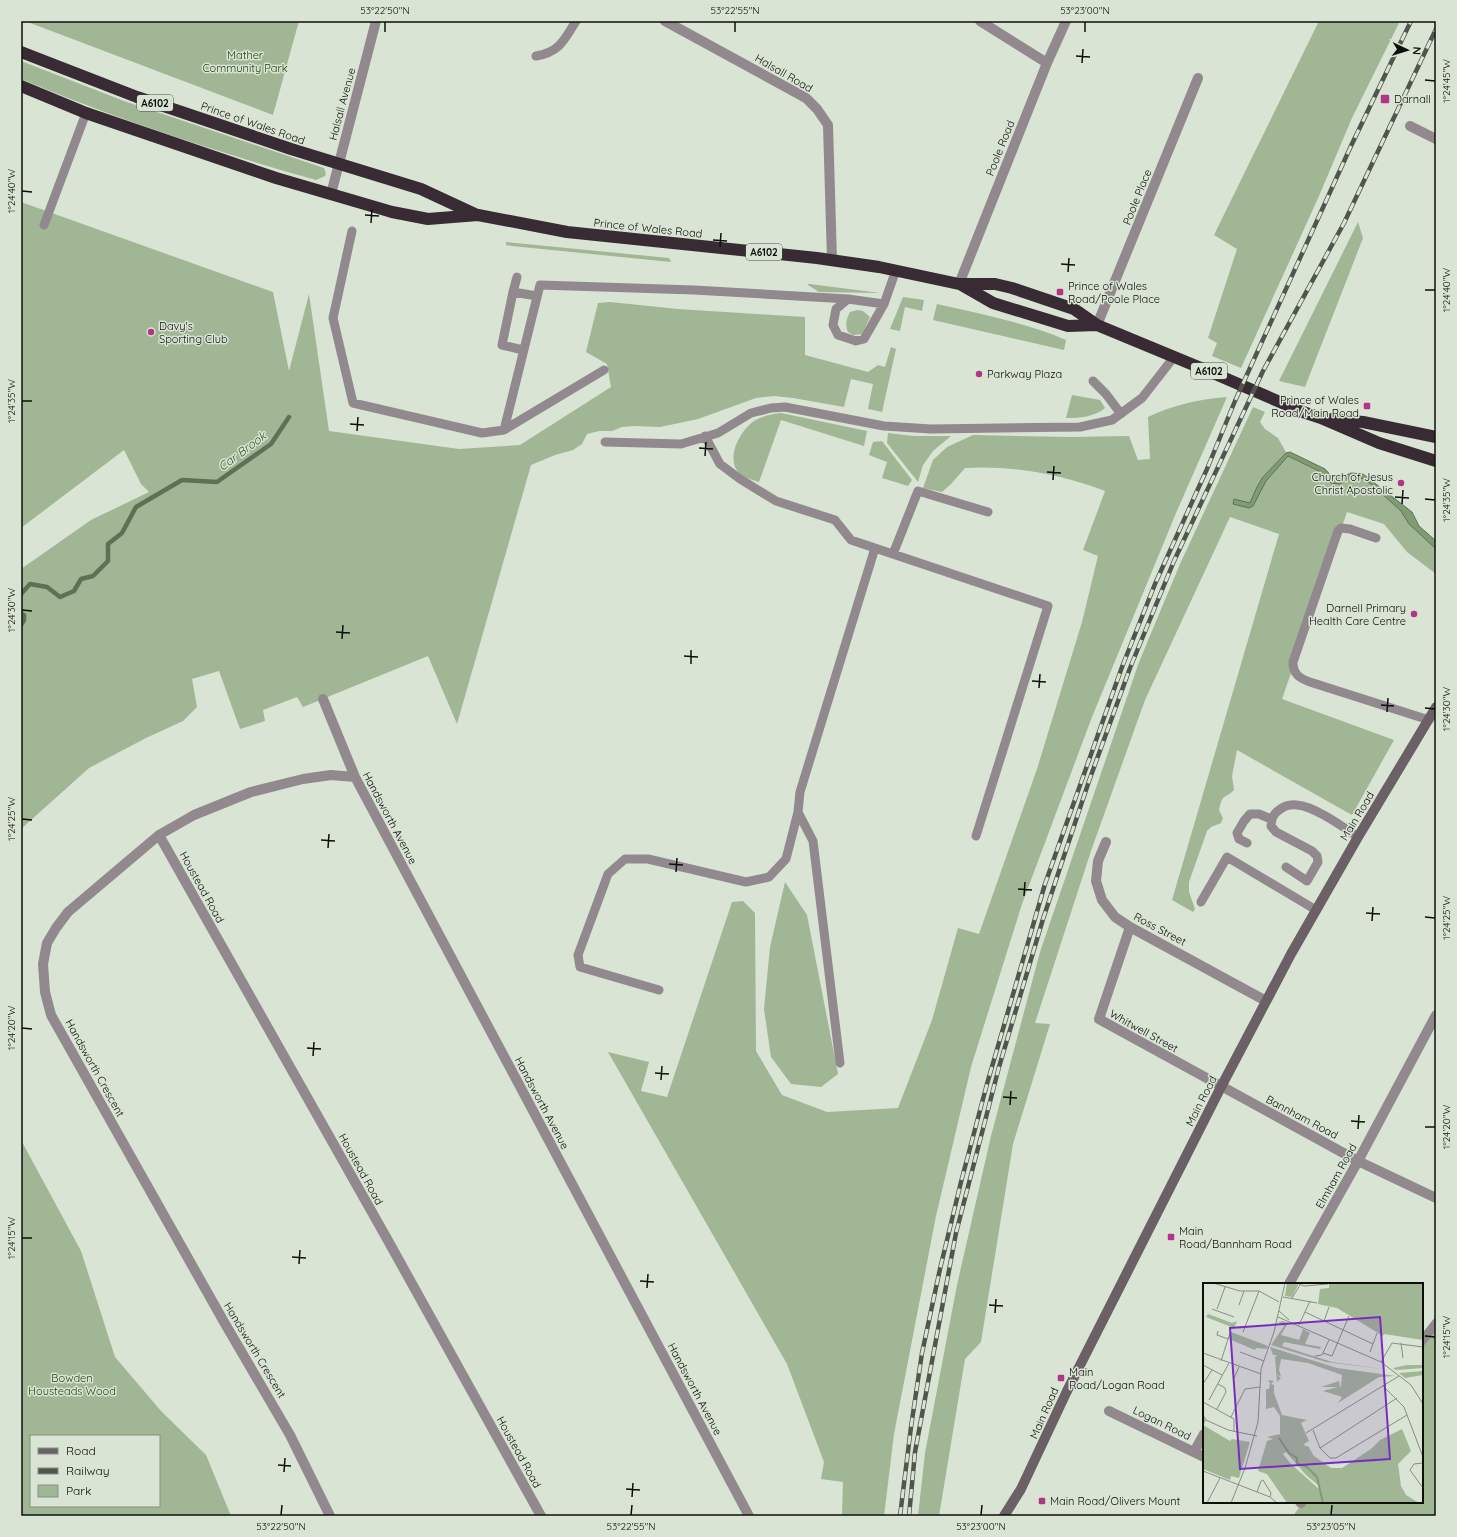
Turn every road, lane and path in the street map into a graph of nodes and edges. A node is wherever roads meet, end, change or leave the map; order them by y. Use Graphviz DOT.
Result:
graph roads {
  1 [pos="376,21"];
  2 [pos="576,21"];
  3 [pos="665,21"];
  4 [pos="980,21"];
  5 [pos="1066,21"];
  6 [pos="21,52"];
  7 [pos="536,56"];
  8 [pos="1047,63"];
  9 [pos="1198,78"];
  10 [pos="21,86"];
  11 [pos="86,112"];
  12 [pos="1410,126"];
  13 [pos="1436,139"];
  14 [pos="338,165"];
  15 [pos="331,194"];
  16 [pos="478,215"];
  17 [pos="44,225"];
  18 [pos="352,231"];
  19 [pos="832,260"];
  20 [pos="896,270"];
  21 [pos="517,277"];
  22 [pos="959,284"];
  23 [pos="513,292"];
  24 [pos="537,296"];
  25 [pos="848,299"];
  26 [pos="884,304"];
  27 [pos="1096,325"];
  28 [pos="523,350"];
  29 [pos="1174,357"];
  30 [pos="604,370"];
  31 [pos="1093,381"];
  32 [pos="1121,414"];
  33 [pos="1321,418"];
  34 [pos="504,430"];
  35 [pos="705,436"];
  36 [pos="1436,437"];
  37 [pos="605,442"];
  38 [pos="1436,461"];
  39 [pos="988,512"];
  40 [pos="1376,538"];
  41 [pos="875,548"];
  42 [pos="893,554"];
  43 [pos="323,699"];
  44 [pos="1436,707"];
  45 [pos="1429,720"];
  46 [pos="355,777"];
  47 [pos="798,812"];
  48 [pos="1271,819"];
  49 [pos="159,835"];
  50 [pos="976,836"];
  51 [pos="1358,837"];
  52 [pos="1106,842"];
  53 [pos="1246,843"];
  54 [pos="1286,867"];
  55 [pos="1201,902"];
  56 [pos="1316,910"];
  57 [pos="1130,927"];
  58 [pos="658,990"];
  59 [pos="1266,1001"];
  60 [pos="1436,1015"];
  61 [pos="840,1063"];
  62 [pos="1221,1087"];
  63 [pos="1358,1161"];
  64 [pos="1436,1198"];
  65 [pos="1290,1283"];
  66 [pos="1436,1323"];
  67 [pos="1423,1340"];
  68 [pos="1109,1411"];
  69 [pos="1203,1436"];
  70 [pos="1194,1452"];
  71 [pos="1203,1456"];
  72 [pos="330,1516"];
  73 [pos="541,1516"];
  74 [pos="749,1516"];
  75 [pos="1004,1516"];
  1 -- 14 [label="street, Halsall Avenue"];
  2 -- 7 [label="lane"];
  3 -- 19 [label="street, Halsall Road"];
  4 -- 8 [label="street"];
  5 -- 8 [label="street, Poole Road"];
  6 -- 14 [label="highway, Prince of Wales Road / A6102"];
  8 -- 22 [label="street, Poole Road"];
  9 -- 27 [label="street, Poole Place"];
  10 -- 11 [label="highway, Prince of Wales Road / A6102"];
  11 -- 15 [label="highway, Prince of Wales Road / A6102"];
  11 -- 17 [label="lane"];
  12 -- 13 [label="street"];
  14 -- 15 [label="street, Halsall Avenue"];
  14 -- 16 [label="highway, Prince of Wales Road / A6102"];
  15 -- 16 [label="highway, Prince of Wales Road / A6102"];
  16 -- 19 [label="highway, Prince of Wales Road / A6102"];
  18 -- 34 [label="lane"];
  19 -- 20 [label="highway, Prince of Wales Road / A6102"];
  20 -- 22 [label="highway, Prince of Wales Road / A6102"];
  20 -- 26 [label="lane"];
  21 -- 23 [label="lane"];
  22 -- 27 [label="highway, Prince of Wales Road / A6102"];
  22 -- 27 [label="highway, Prince of Wales Road / A6102"];
  23 -- 24 [label="lane"];
  23 -- 28 [label="lane"];
  24 -- 25 [label="lane"];
  24 -- 28 [label="lane"];
  25 -- 26 [label="lane"];
  25 -- 26 [label="lane"];
  27 -- 29 [label="highway, Prince of Wales Road / A6102"];
  28 -- 34 [label="lane"];
  29 -- 32 [label="lane"];
  29 -- 33 [label="highway, Prince of Wales Road / A6102"];
  30 -- 34 [label="lane"];
  31 -- 32 [label="lane"];
  32 -- 35 [label="lane"];
  33 -- 36 [label="highway, Prince of Wales Road / A6102"];
  33 -- 38 [label="highway, Prince of Wales Road / A6102"];
  35 -- 37 [label="lane"];
  35 -- 41 [label="lane"];
  39 -- 42 [label="lane"];
  40 -- 45 [label="lane"];
  41 -- 42 [label="lane"];
  41 -- 47 [label="lane"];
  42 -- 50 [label="lane"];
  43 -- 46 [label="street, Handsworth Avenue"];
  44 -- 45 [label="main road, Main Road"];
  45 -- 51 [label="main road, Main Road"];
  46 -- 49 [label="street, Handsworth Crescent"];
  46 -- 74 [label="street, Handsworth Avenue"];
  47 -- 58 [label="lane"];
  47 -- 61 [label="lane"];
  48 -- 51 [label="lane"];
  48 -- 53 [label="lane"];
  48 -- 54 [label="lane"];
  49 -- 72 [label="street, Handsworth Crescent"];
  49 -- 73 [label="street, Houstead Road"];
  51 -- 56 [label="main road, Main Road"];
  52 -- 57 [label="street, Ross Street"];
  55 -- 56 [label="lane"];
  56 -- 59 [label="main road, Main Road"];
  57 -- 59 [label="street, Ross Street"];
  57 -- 62 [label="street, Whitwell Street"];
  59 -- 62 [label="main road, Main Road"];
  60 -- 63 [label="street, Elmham Road"];
  62 -- 63 [label="street, Bannham Road"];
  62 -- 75 [label="main road, Main Road"];
  63 -- 64 [label="street, Bannham Road"];
  63 -- 65 [label="street, Elmham Road"];
  66 -- 67 [label="lane"];
  68 -- 70 [label="street, Logan Road"];
  69 -- 70 [label="street"];
  70 -- 71 [label="street, Logan Road"];
}
